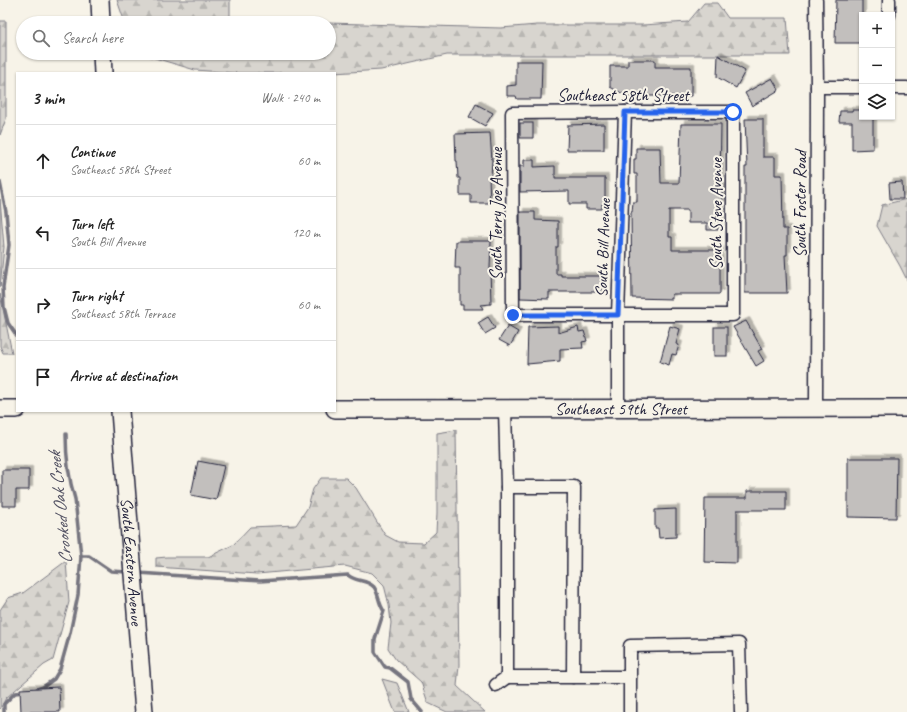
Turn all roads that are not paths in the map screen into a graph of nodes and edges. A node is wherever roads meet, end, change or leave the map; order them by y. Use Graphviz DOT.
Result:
graph roads {
  1 [pos="100,0"];
  2 [pos="816,0"];
  3 [pos="889,0"];
  4 [pos="889,12"];
  5 [pos="101,16"];
  6 [pos="102,60"];
  7 [pos="103,72"];
  8 [pos="817,87"];
  9 [pos="859,88"];
  10 [pos="895,88"];
  11 [pos="907,88"];
  12 [pos="625,112"];
  13 [pos="733,112"];
  14 [pos="512,113"];
  15 [pos="618,315"];
  16 [pos="505,408"];
  17 [pos="816,408"];
  18 [pos="907,408"];
  19 [pos="0,409"];
  20 [pos="16,409"];
  21 [pos="336,409"];
  22 [pos="618,409"];
  23 [pos="120,412"];
  24 [pos="507,488"];
  25 [pos="507,677"];
  26 [pos="573,677"];
  27 [pos="630,677"];
  28 [pos="496,685"];
  29 [pos="144,712"];
  30 [pos="630,712"];
  31 [pos="741,712"];
  1 -- 5 [label="main road"];
  2 -- 8 [label="street, South Foster Road"];
  3 -- 4 [label="street"];
  6 -- 7 [label="main road"];
  8 -- 9 [label="street"];
  8 -- 17 [label="street, South Foster Road"];
  10 -- 11 [label="street"];
  12 -- 13 [label="street, Southeast 58th Street"];
  12 -- 14 [label="street, Southeast 58th Street"];
  12 -- 15 [label="street, South Bill Avenue"];
  13 -- 15 [label="street, South Steve Avenue"];
  14 -- 15 [label="street, South Terry Joe Avenue"];
  15 -- 22 [label="street, South Bill Avenue"];
  16 -- 21 [label="main road, Southeast 59th Street"];
  16 -- 22 [label="main road, Southeast 59th Street"];
  16 -- 24 [label="street"];
  17 -- 18 [label="main road, Southeast 59th Street"];
  17 -- 22 [label="main road, Southeast 59th Street"];
  19 -- 20 [label="main road"];
  23 -- 29 [label="main road, South Eastern Avenue"];
  24 -- 25 [label="street"];
  24 -- 26 [label="street"];
  25 -- 26 [label="street"];
  25 -- 28 [label="street"];
  26 -- 27 [label="street"];
  27 -- 30 [label="street"];
  27 -- 31 [label="street"];
}
